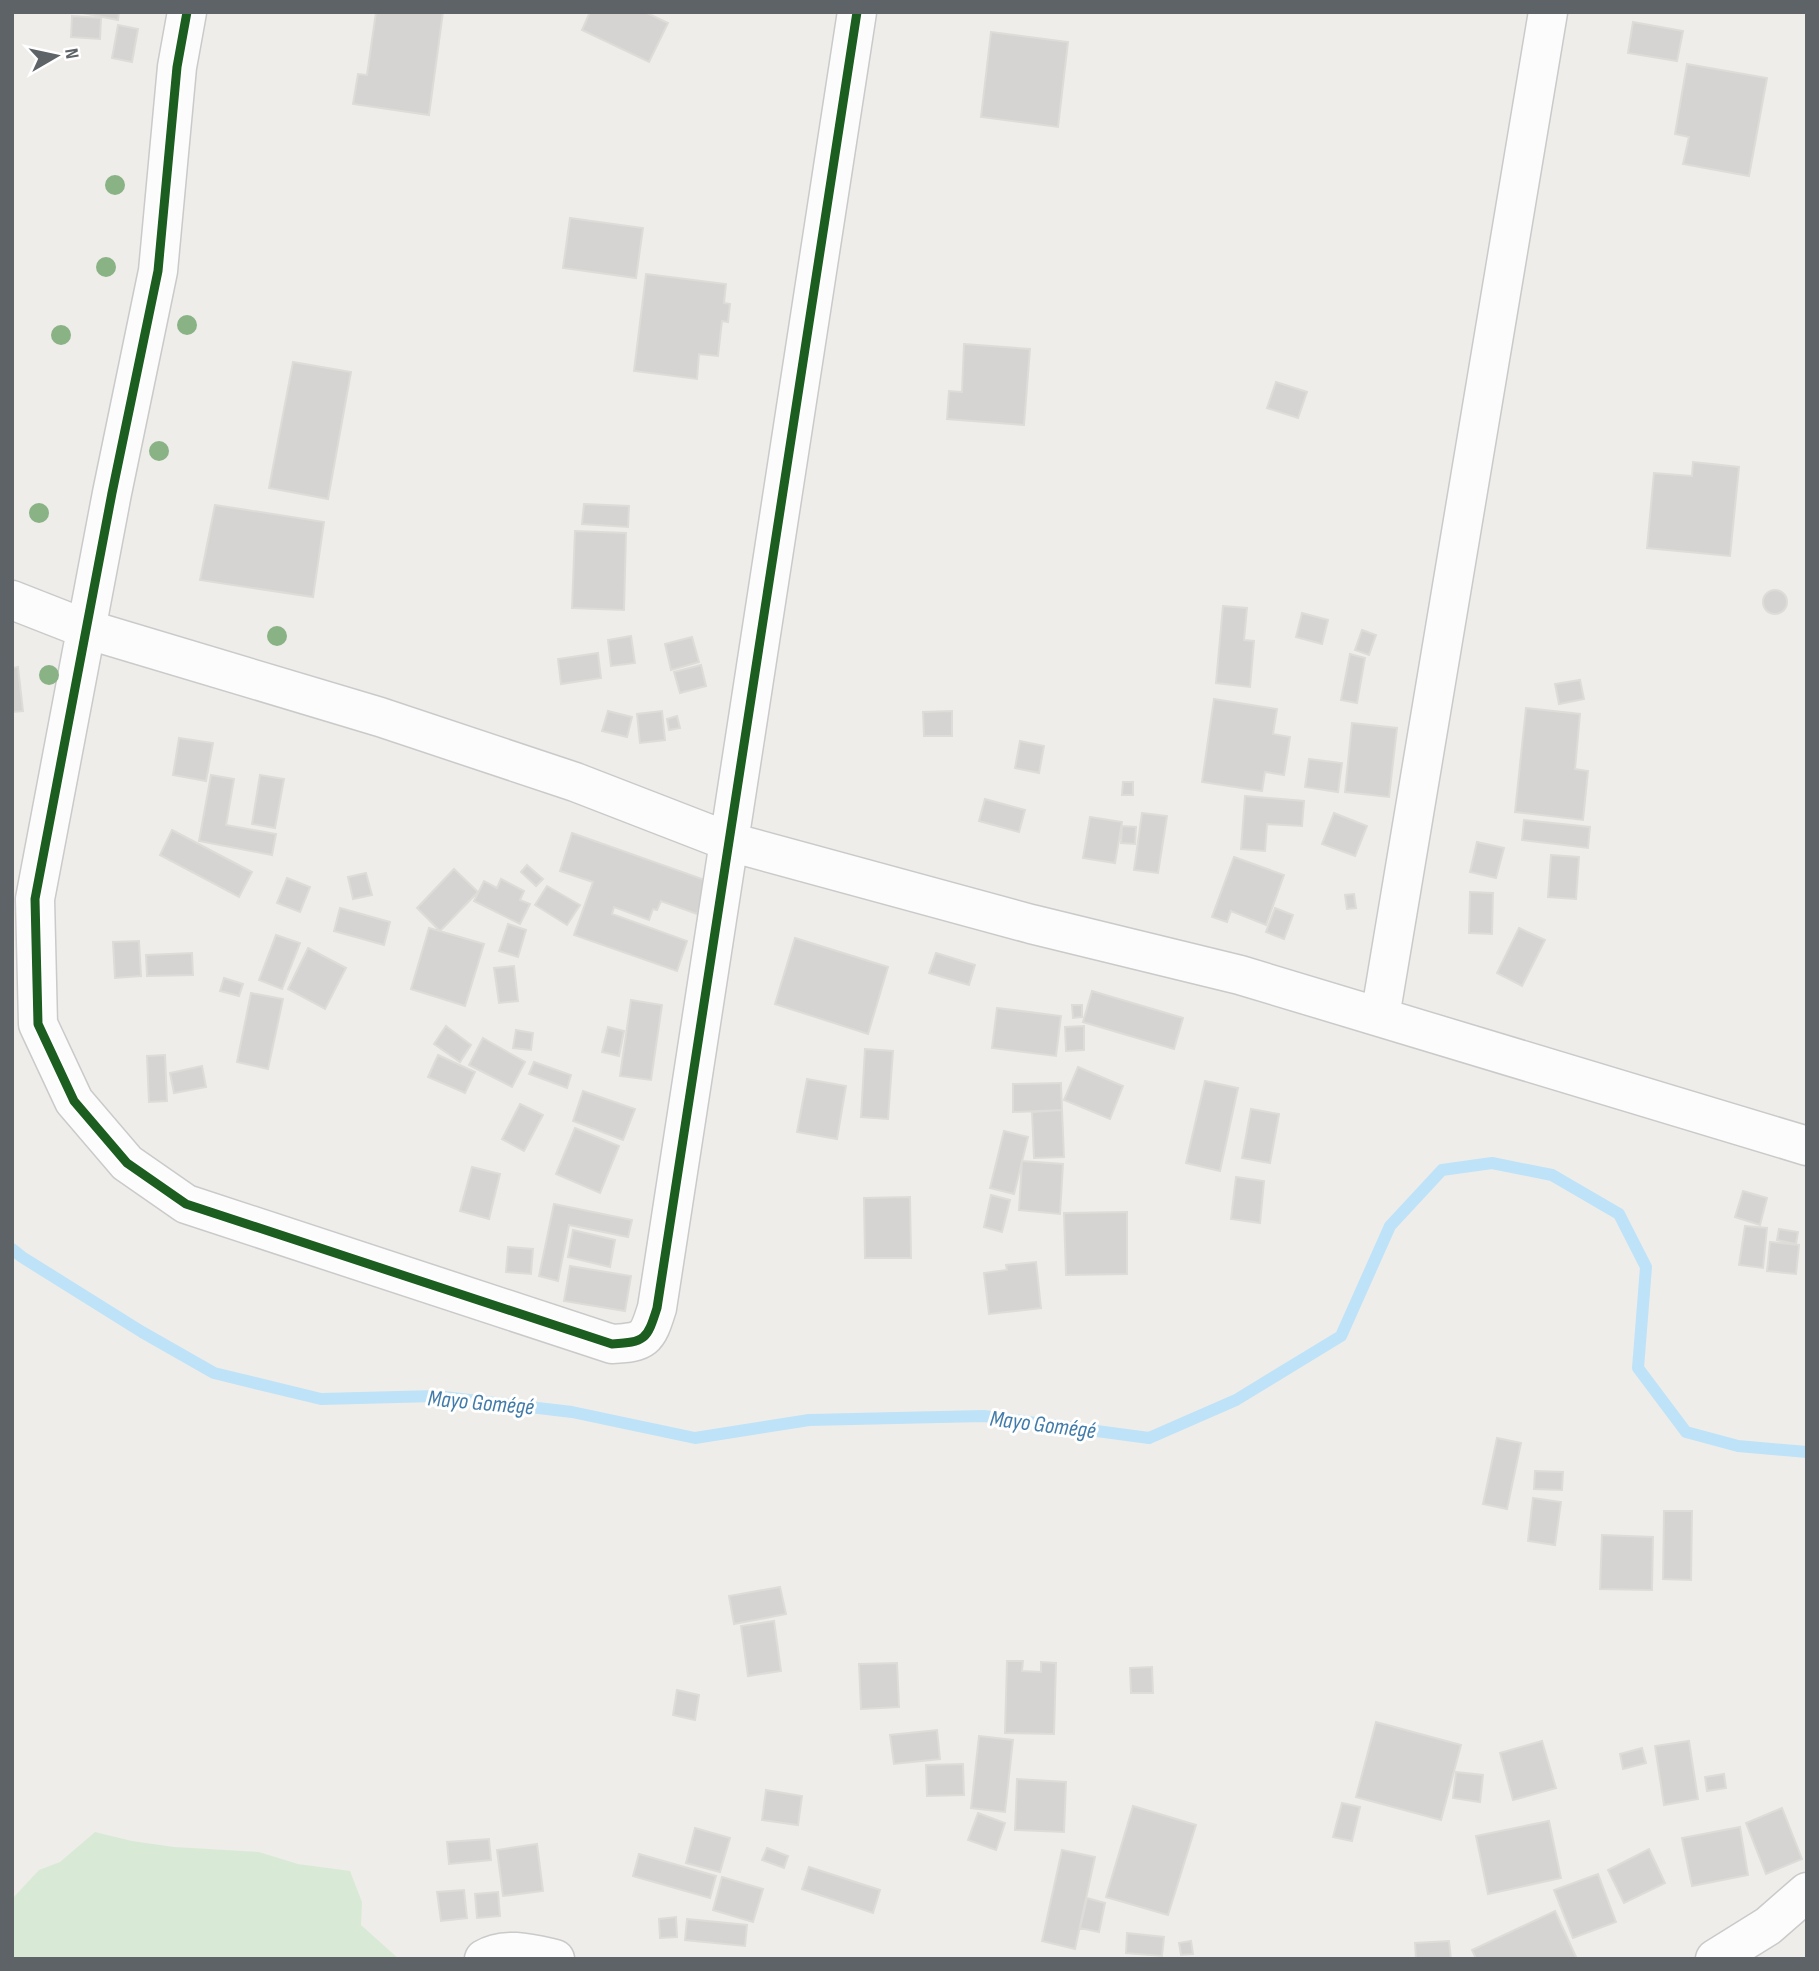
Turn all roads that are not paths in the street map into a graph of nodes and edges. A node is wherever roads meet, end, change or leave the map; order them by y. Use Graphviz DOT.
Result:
graph roads {
  1 [pos="187,12"];
  2 [pos="858,12"];
  3 [pos="1548,12"];
  4 [pos="12,600"];
  5 [pos="86,629"];
  6 [pos="730,842"];
  7 [pos="1380,1017"];
  8 [pos="1807,1146"];
  9 [pos="1807,1892"];
  10 [pos="484,1959"];
  11 [pos="555,1959"];
  12 [pos="1715,1959"];
  1 -- 5 [label="street"];
  2 -- 6 [label="street"];
  3 -- 7 [label="street"];
  4 -- 5 [label="street"];
  5 -- 6 [label="street"];
  5 -- 6 [label="street"];
  6 -- 7 [label="street"];
  7 -- 8 [label="street"];
  9 -- 12 [label="street"];
  10 -- 11 [label="street"];
}
